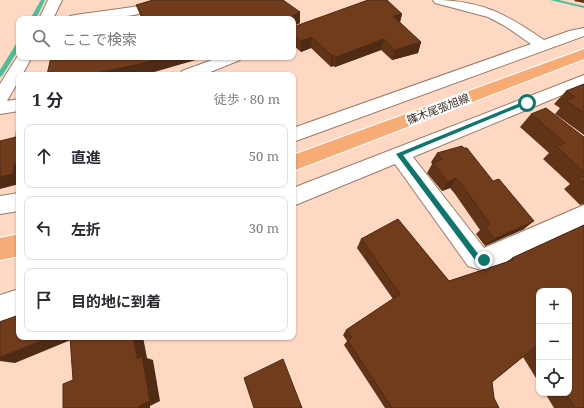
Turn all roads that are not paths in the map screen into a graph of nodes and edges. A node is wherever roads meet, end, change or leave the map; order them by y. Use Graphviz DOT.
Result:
graph roads {
  1 [pos="56,0"];
  2 [pos="175,0"];
  3 [pos="440,0"];
  4 [pos="48,16"];
  5 [pos="97,16"];
  6 [pos="584,32"];
  7 [pos="542,45"];
  8 [pos="584,54"];
  9 [pos="22,60"];
  10 [pos="226,60"];
  11 [pos="196,72"];
  12 [pos="584,80"];
  13 [pos="0,98"];
  14 [pos="527,103"];
  15 [pos="16,105"];
  16 [pos="0,108"];
  17 [pos="544,116"];
  18 [pos="296,133"];
  19 [pos="399,154"];
  20 [pos="296,163"];
  21 [pos="296,196"];
  22 [pos="16,202"];
  23 [pos="0,205"];
  24 [pos="584,215"];
  25 [pos="16,246"];
  26 [pos="0,249"];
  27 [pos="16,303"];
  28 [pos="0,308"];
  1 -- 4 [label="street"];
  2 -- 5 [label="street"];
  3 -- 7 [label="street"];
  6 -- 7 [label="street"];
  7 -- 18 [label="street"];
  8 -- 20 [label="main road, 篠木尾張旭線"];
  9 -- 13 [label="street"];
  10 -- 11 [label="street"];
  12 -- 14 [label="street"];
  14 -- 17 [label="street"];
  14 -- 19 [label="street"];
  15 -- 16 [label="street"];
  19 -- 21 [label="street"];
  19 -- 24 [label="street"];
  22 -- 23 [label="street"];
  25 -- 26 [label="main road"];
  27 -- 28 [label="street"];
}
